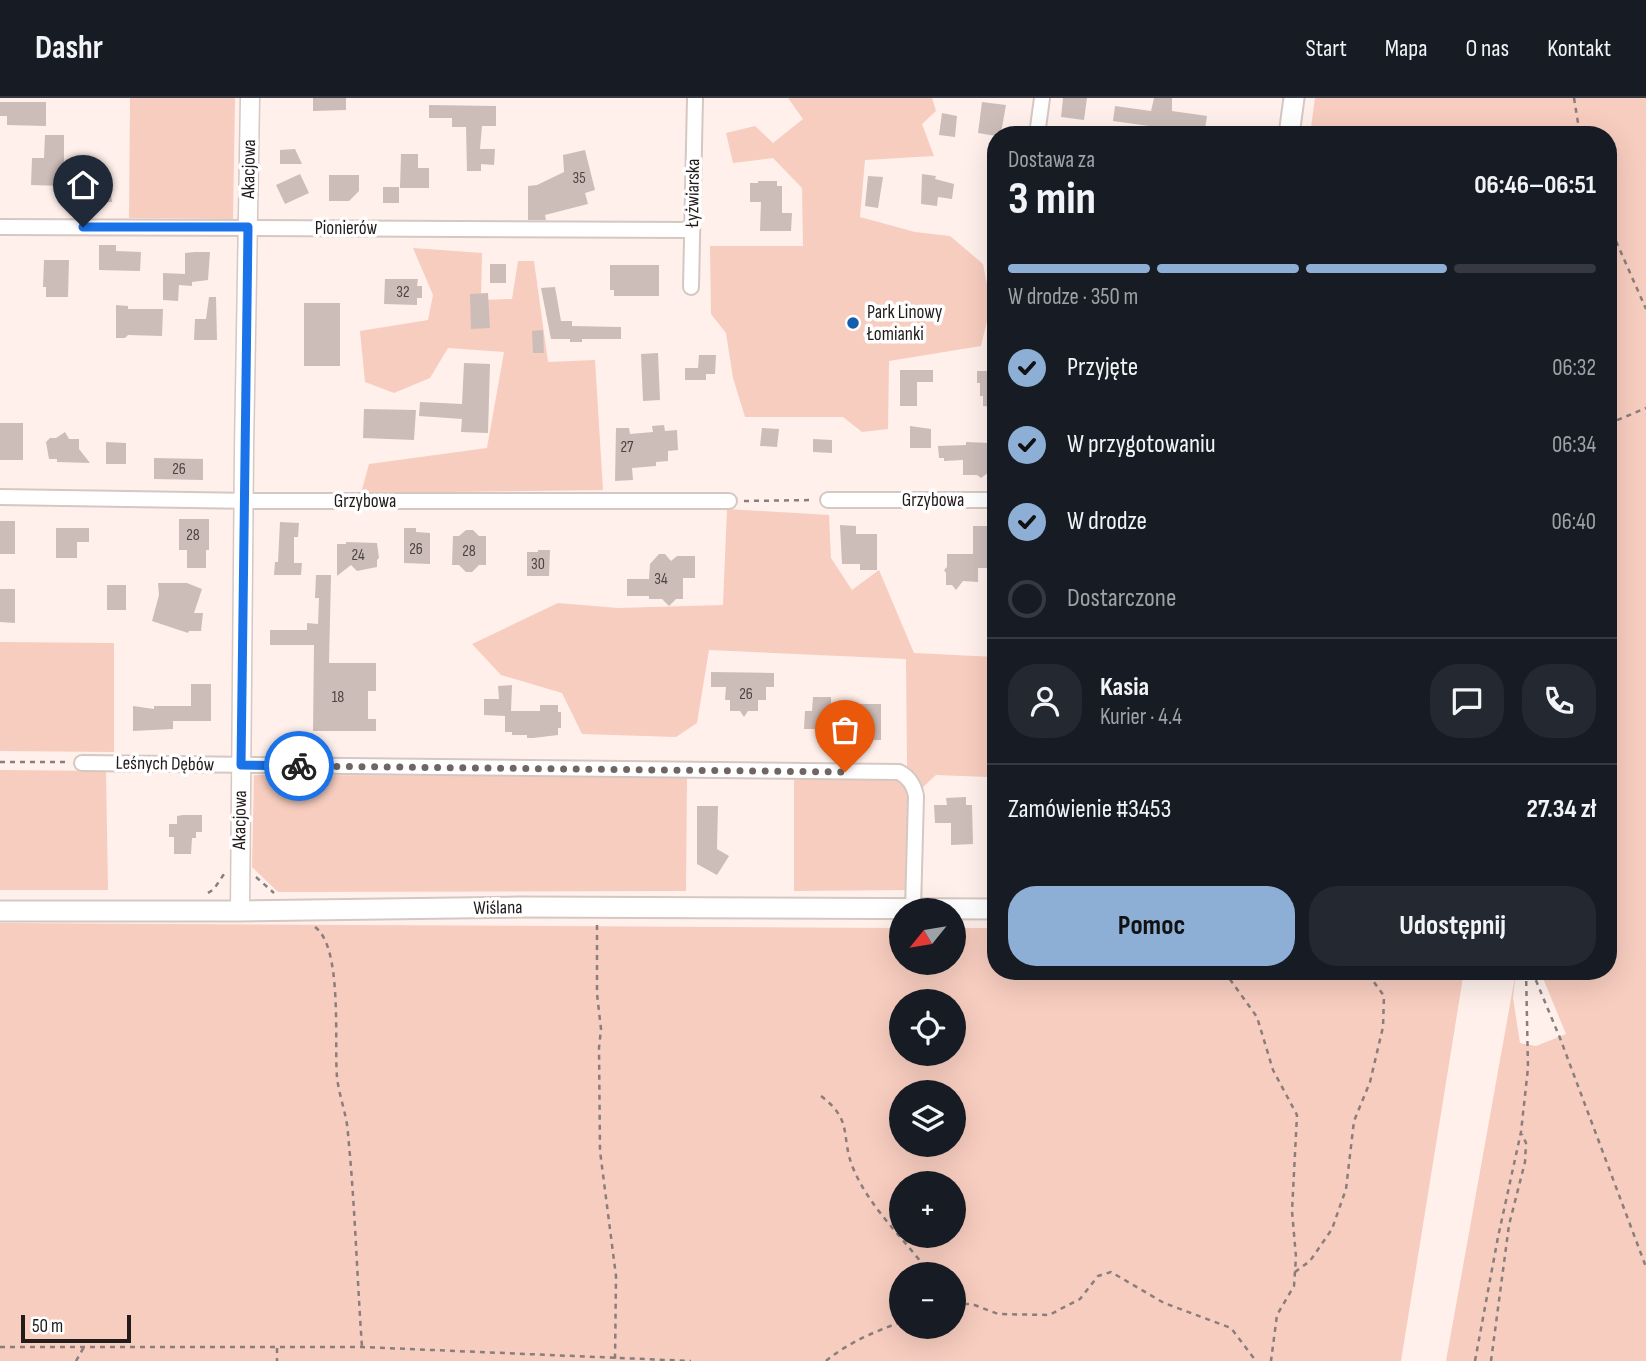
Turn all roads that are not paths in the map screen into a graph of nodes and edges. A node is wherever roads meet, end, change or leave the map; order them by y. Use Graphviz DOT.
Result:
graph roads {
  1 [pos="250,98"];
  2 [pos="695,98"];
  3 [pos="1042,98"];
  4 [pos="1294,98"];
  5 [pos="1038,126"];
  6 [pos="1290,126"];
  7 [pos="0,226"];
  8 [pos="248,227"];
  9 [pos="692,230"];
  10 [pos="691,287"];
  11 [pos="0,497"];
  12 [pos="243,500"];
  13 [pos="828,500"];
  14 [pos="987,500"];
  15 [pos="729,501"];
  16 [pos="82,763"];
  17 [pos="241,765"];
  18 [pos="913,898"];
  19 [pos="889,909"];
  20 [pos="966,909"];
  21 [pos="987,909"];
  22 [pos="0,911"];
  23 [pos="240,911"];
  1 -- 8 [label="street, Akacjowa"];
  2 -- 9 [label="street, Łyżwiarska"];
  3 -- 5 [label="street"];
  4 -- 6 [label="main road"];
  7 -- 8 [label="street, Pionierów"];
  8 -- 9 [label="street, Pionierów"];
  8 -- 12 [label="street, Akacjowa"];
  9 -- 10 [label="street, Łyżwiarska"];
  11 -- 12 [label="street, Grzybowa"];
  12 -- 15 [label="street, Grzybowa"];
  12 -- 17 [label="street, Akacjowa"];
  13 -- 14 [label="street, Grzybowa"];
  16 -- 17 [label="street, Leśnych Dębów"];
  17 -- 18 [label="street, Leśnych Dębów"];
  17 -- 23 [label="street, Akacjowa"];
  19 -- 23 [label="main road, Wiślana"];
  20 -- 21 [label="main road, Wiślana"];
  22 -- 23 [label="main road, Wiślana"];
}
